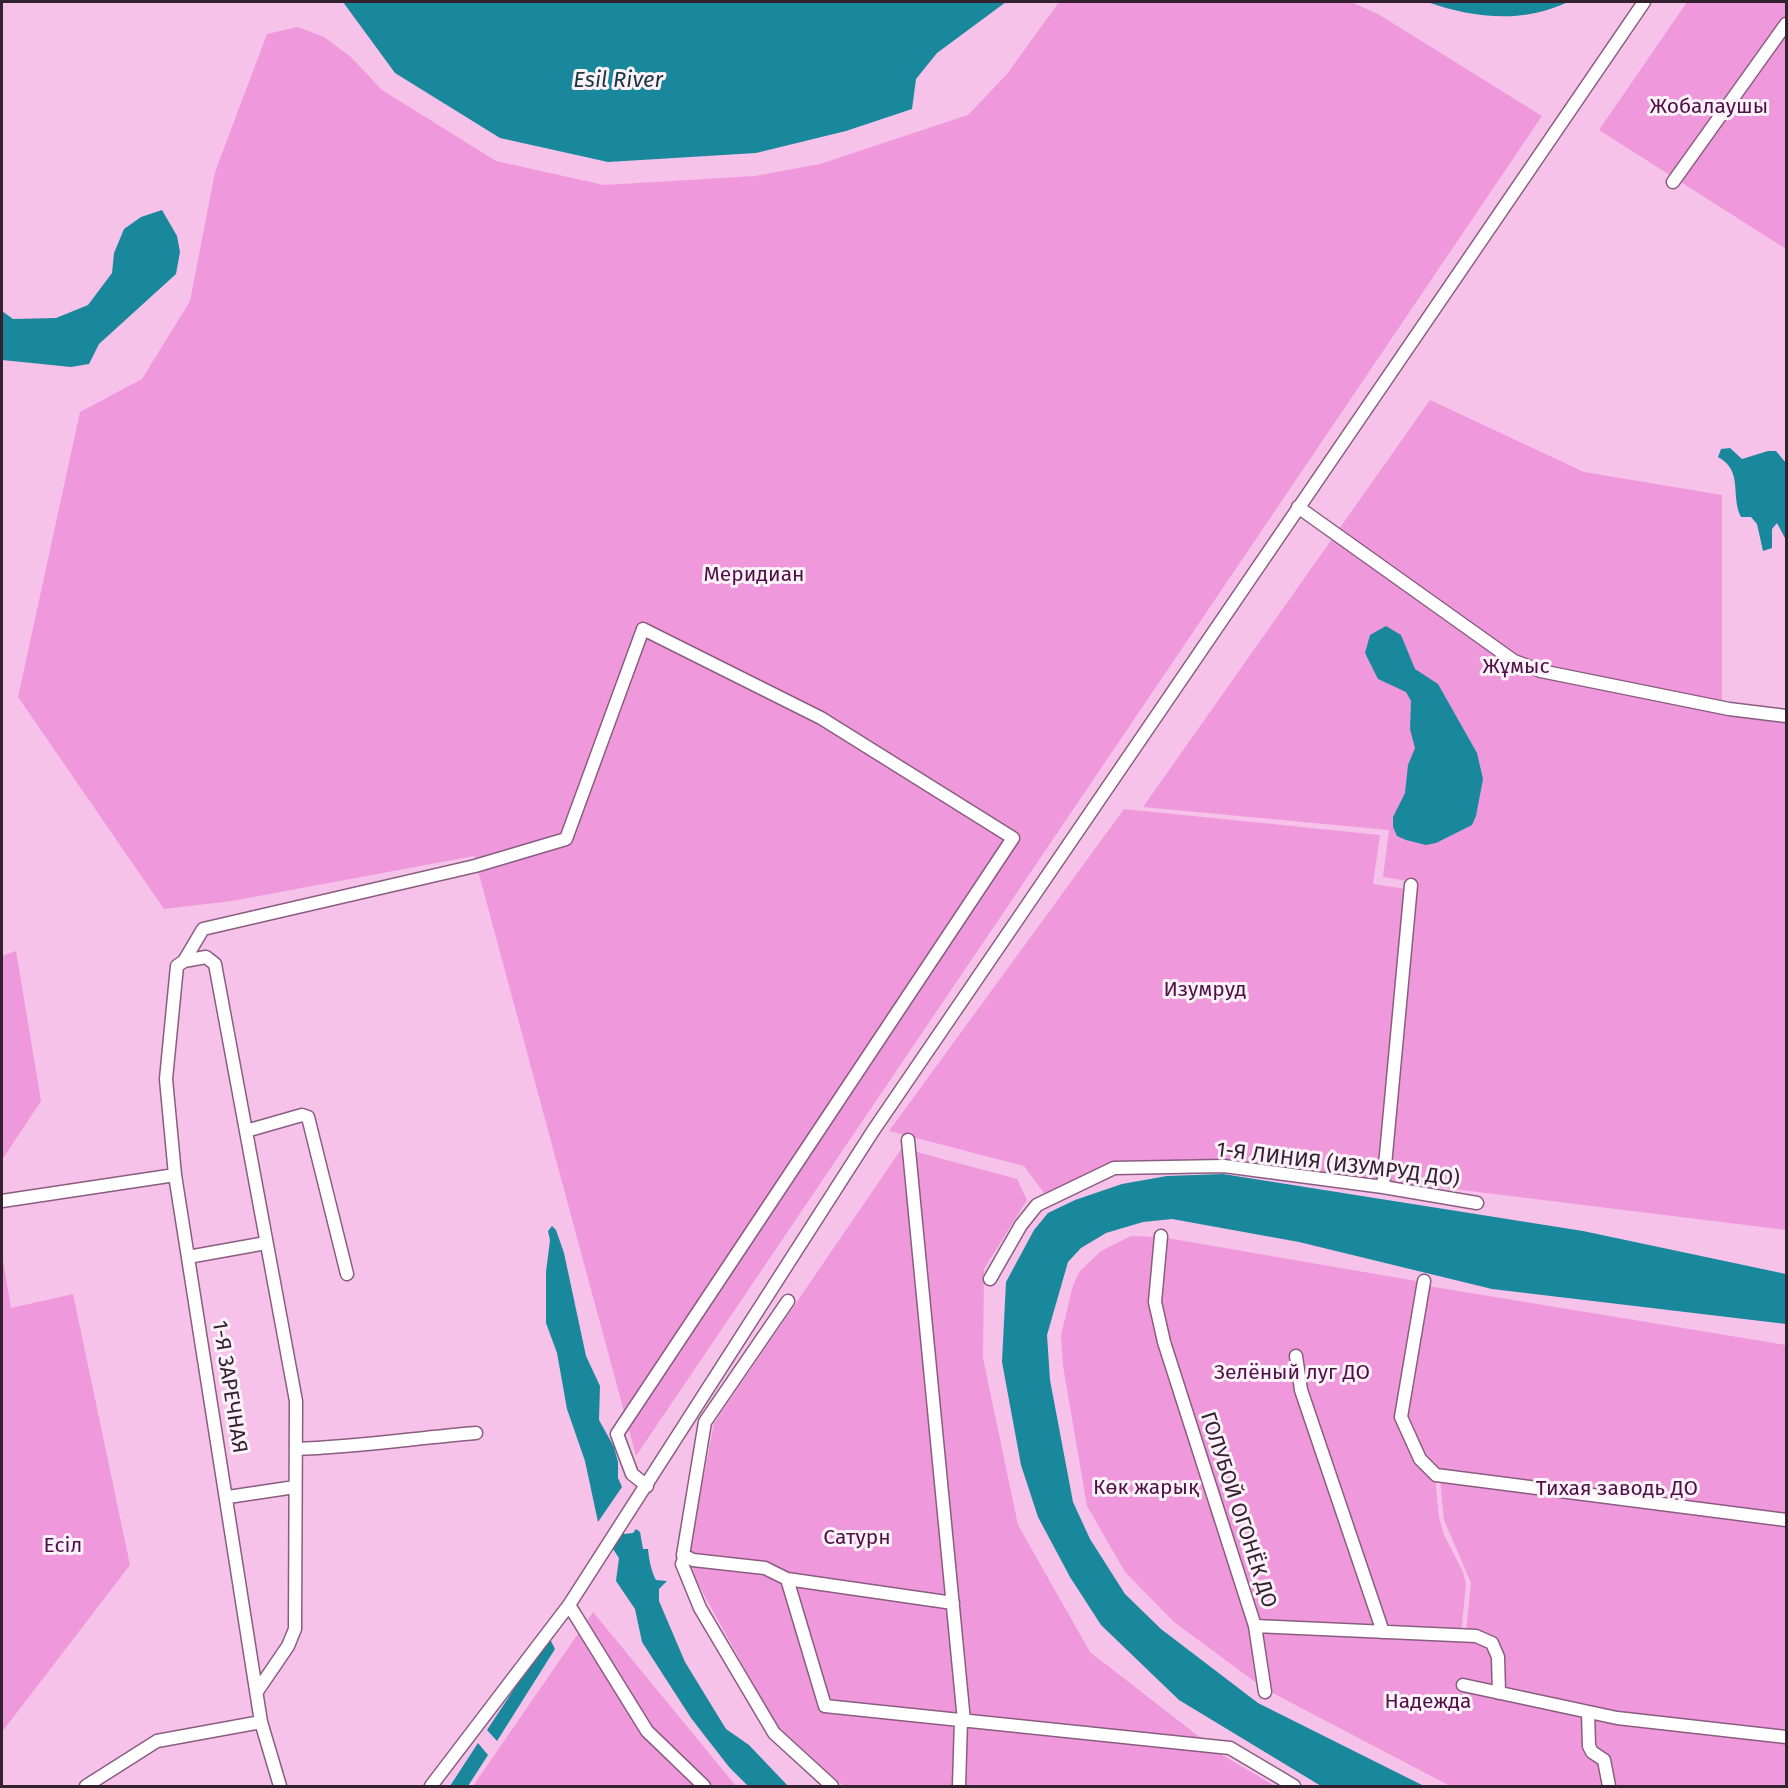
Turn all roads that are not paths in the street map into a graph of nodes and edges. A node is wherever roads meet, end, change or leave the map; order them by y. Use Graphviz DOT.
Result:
graph roads {
  1 [pos="1644,2"];
  2 [pos="1786,24"];
  3 [pos="1673,182"];
  4 [pos="1298,507"];
  5 [pos="1786,716"];
  6 [pos="1411,885"];
  7 [pos="184,961"];
  8 [pos="246,1131"];
  9 [pos="908,1140"];
  10 [pos="175,1175"];
  11 [pos="1383,1187"];
  12 [pos="2,1201"];
  13 [pos="1477,1203"];
  14 [pos="1161,1236"];
  15 [pos="266,1243"];
  16 [pos="188,1257"];
  17 [pos="346,1274"];
  18 [pos="990,1279"];
  19 [pos="1424,1281"];
  20 [pos="788,1301"];
  21 [pos="1296,1356"];
  22 [pos="476,1433"];
  23 [pos="296,1449"];
  24 [pos="647,1486"];
  25 [pos="295,1487"];
  26 [pos="228,1497"];
  27 [pos="1786,1520"];
  28 [pos="685,1556"];
  29 [pos="787,1579"];
  30 [pos="953,1603"];
  31 [pos="569,1605"];
  32 [pos="1255,1626"];
  33 [pos="1383,1632"];
  34 [pos="1463,1685"];
  35 [pos="258,1690"];
  36 [pos="1265,1692"];
  37 [pos="1499,1693"];
  38 [pos="1588,1712"];
  39 [pos="963,1721"];
  40 [pos="261,1722"];
  41 [pos="1786,1737"];
  42 [pos="86,1786"];
  43 [pos="280,1786"];
  44 [pos="431,1786"];
  45 [pos="704,1786"];
  46 [pos="832,1786"];
  47 [pos="959,1786"];
  48 [pos="1294,1786"];
  49 [pos="1609,1786"];
  1 -- 4 [label="street"];
  2 -- 3 [label="street"];
  4 -- 5 [label="street"];
  4 -- 24 [label="street"];
  6 -- 11 [label="street"];
  7 -- 8 [label="street"];
  7 -- 10 [label="street, 1-Я ЗАРЕЧНАЯ"];
  7 -- 24 [label="street"];
  8 -- 15 [label="street"];
  8 -- 17 [label="street"];
  9 -- 30 [label="street"];
  10 -- 12 [label="street"];
  10 -- 16 [label="street, 1-Я ЗАРЕЧНАЯ"];
  11 -- 13 [label="street, 1-Я ЛИНИЯ (ИЗУМРУД ДО)"];
  11 -- 18 [label="street, 1-Я ЛИНИЯ (ИЗУМРУД ДО)"];
  14 -- 32 [label="street, ГОЛУБОЙ ОГОНЁК ДО"];
  15 -- 16 [label="street"];
  15 -- 23 [label="street"];
  16 -- 26 [label="street, 1-Я ЗАРЕЧНАЯ"];
  19 -- 27 [label="street"];
  20 -- 28 [label="street"];
  21 -- 33 [label="street"];
  22 -- 23 [label="street"];
  23 -- 25 [label="street"];
  24 -- 31 [label="street"];
  25 -- 26 [label="street"];
  25 -- 35 [label="street"];
  26 -- 35 [label="street, 1-Я ЗАРЕЧНАЯ"];
  28 -- 29 [label="street"];
  28 -- 46 [label="street"];
  29 -- 30 [label="street"];
  29 -- 39 [label="street"];
  30 -- 39 [label="street"];
  31 -- 44 [label="street"];
  31 -- 45 [label="street"];
  32 -- 33 [label="street"];
  32 -- 36 [label="street, ГОЛУБОЙ ОГОНЁК ДО"];
  33 -- 37 [label="street"];
  34 -- 37 [label="street"];
  35 -- 40 [label="street, 1-Я ЗАРЕЧНАЯ"];
  37 -- 38 [label="street"];
  38 -- 41 [label="street"];
  38 -- 49 [label="street"];
  39 -- 47 [label="street"];
  39 -- 48 [label="street"];
  40 -- 42 [label="street"];
  40 -- 43 [label="street, 1-Я ЗАРЕЧНАЯ"];
}
